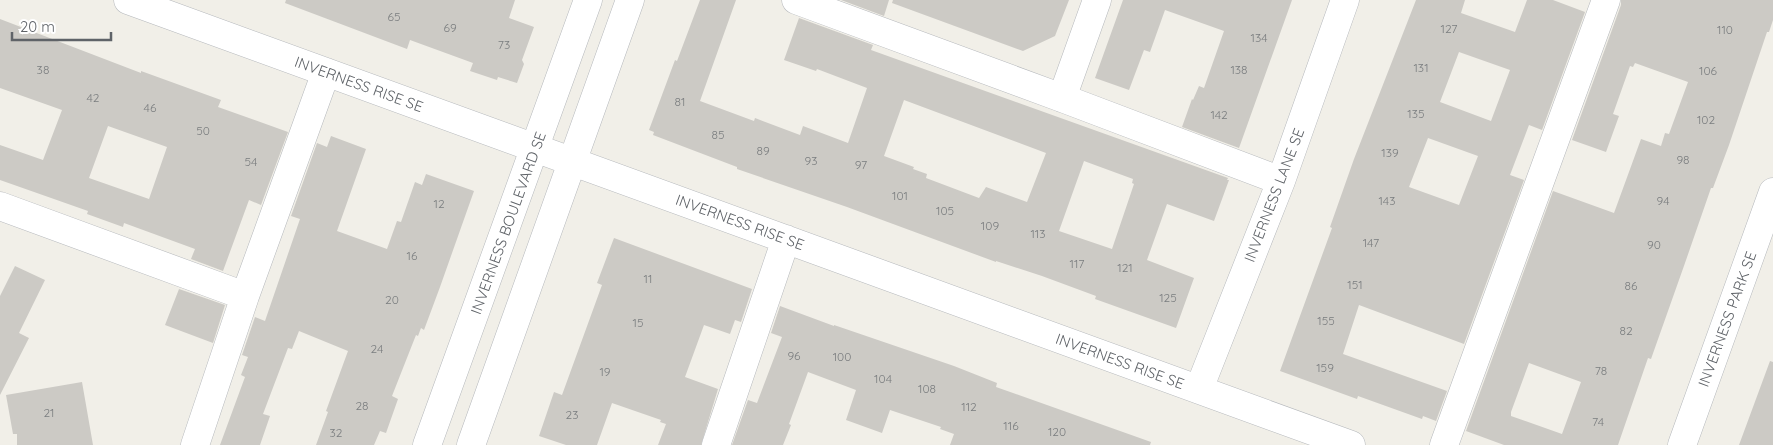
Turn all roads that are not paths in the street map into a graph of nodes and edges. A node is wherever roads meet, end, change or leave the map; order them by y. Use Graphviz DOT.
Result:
graph roads {
  1 [pos="128,0"];
  2 [pos="588,0"];
  3 [pos="630,0"];
  4 [pos="796,0"];
  5 [pos="1097,0"];
  6 [pos="1345,0"];
  7 [pos="1606,0"];
  8 [pos="326,72"];
  9 [pos="1062,98"];
  10 [pos="535,148"];
  11 [pos="572,162"];
  12 [pos="1281,181"];
  13 [pos="1773,192"];
  14 [pos="0,206"];
  15 [pos="786,239"];
  16 [pos="245,296"];
  17 [pos="1199,389"];
  18 [pos="195,445"];
  19 [pos="427,445"];
  20 [pos="471,445"];
  21 [pos="716,445"];
  22 [pos="1351,445"];
  23 [pos="1444,445"];
  24 [pos="1682,445"];
  1 -- 8 [label="street, INVERNESS RISE SE"];
  2 -- 10 [label="street, INVERNESS BOULEVARD SE"];
  3 -- 11 [label="street"];
  4 -- 9 [label="street"];
  5 -- 9 [label="street"];
  6 -- 12 [label="street, INVERNESS LANE SE"];
  7 -- 23 [label="street"];
  8 -- 10 [label="street, INVERNESS RISE SE"];
  8 -- 16 [label="street"];
  9 -- 12 [label="street"];
  10 -- 11 [label="street, INVERNESS RISE SE"];
  10 -- 19 [label="street, INVERNESS BOULEVARD SE"];
  11 -- 15 [label="street, INVERNESS RISE SE"];
  11 -- 20 [label="street"];
  12 -- 17 [label="street, INVERNESS LANE SE"];
  13 -- 24 [label="street, INVERNESS PARK SE"];
  14 -- 16 [label="street"];
  15 -- 17 [label="street, INVERNESS RISE SE"];
  15 -- 21 [label="street"];
  16 -- 18 [label="street"];
  17 -- 22 [label="street, INVERNESS RISE SE"];
}
